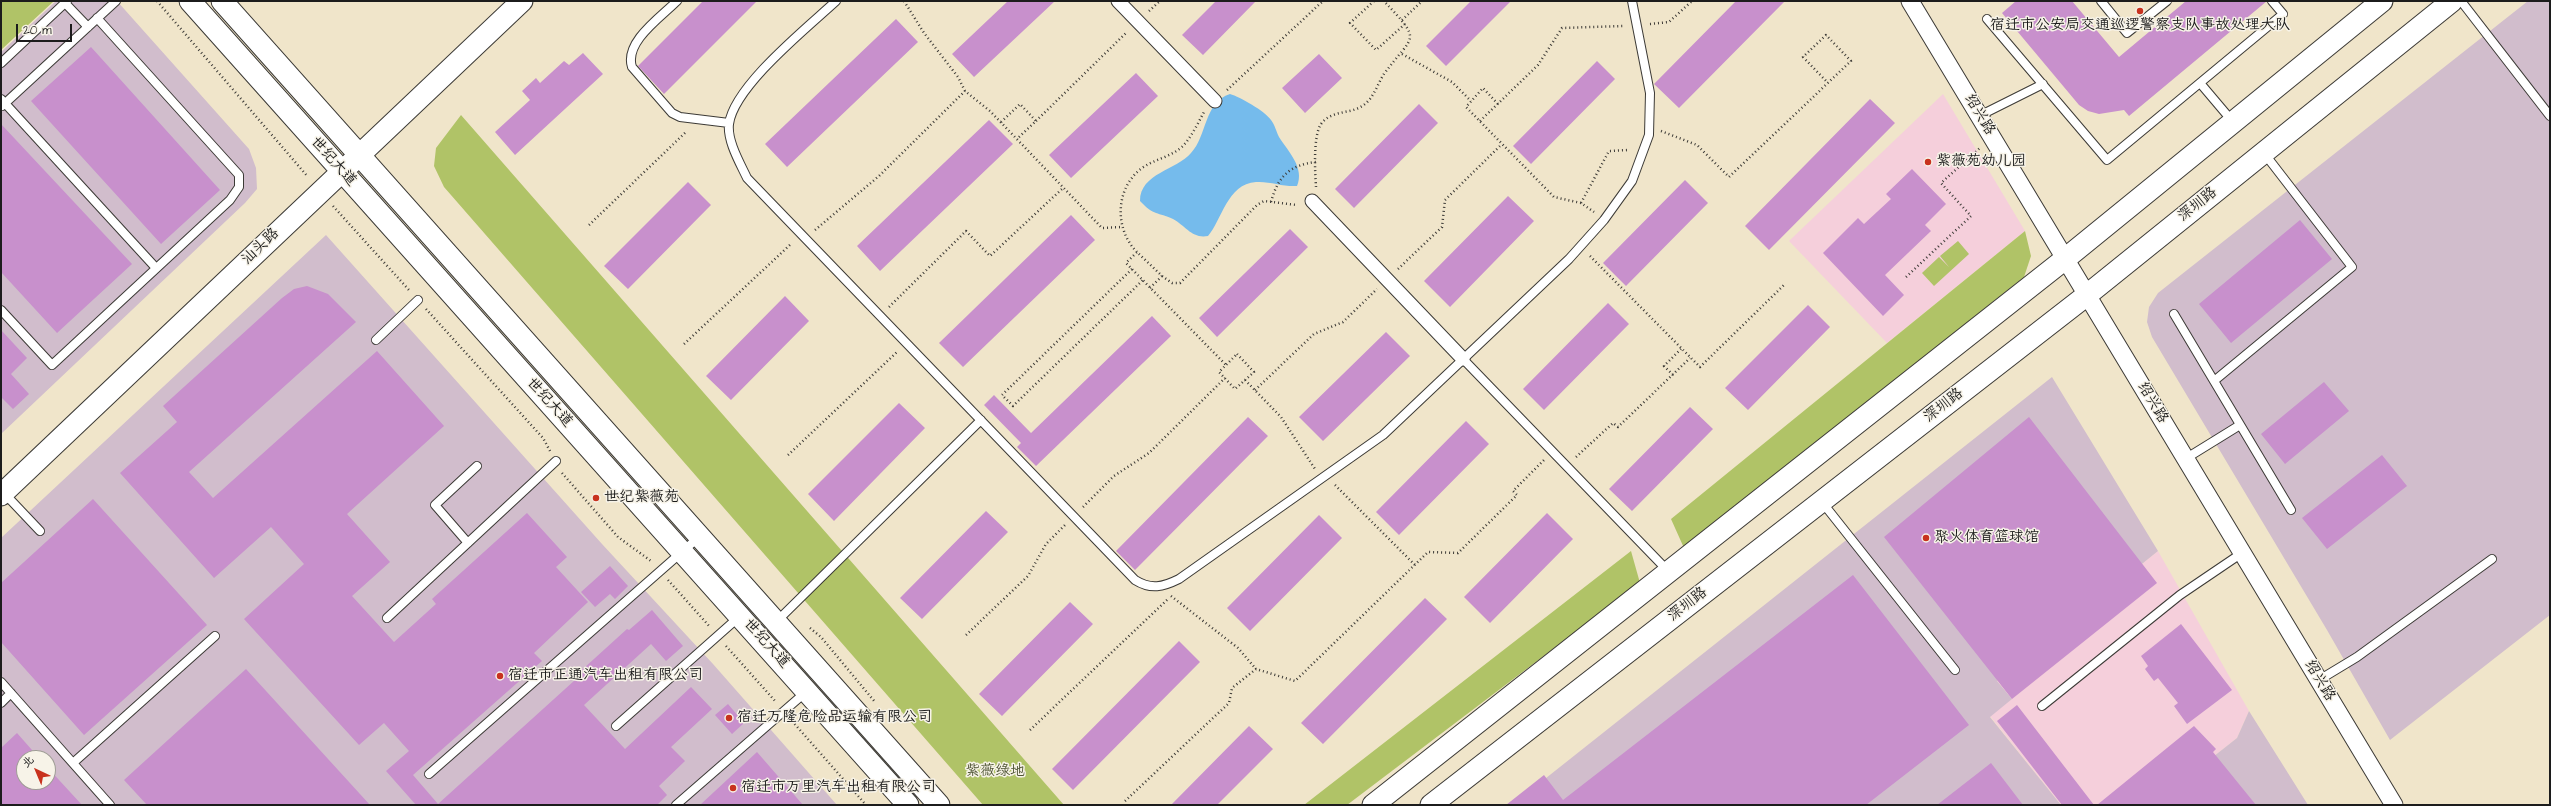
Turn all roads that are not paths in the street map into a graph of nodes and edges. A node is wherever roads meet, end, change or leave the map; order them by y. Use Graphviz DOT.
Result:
graph roads {
  1 [pos="116,1"];
  2 [pos="190,1"];
  3 [pos="222,1"];
  4 [pos="502,1"];
  5 [pos="522,1"];
  6 [pos="677,1"];
  7 [pos="836,1"];
  8 [pos="1118,1"];
  9 [pos="1632,1"];
  10 [pos="1910,1"];
  11 [pos="2101,1"];
  12 [pos="2167,1"];
  13 [pos="2272,1"];
  14 [pos="2382,1"];
  15 [pos="2452,1"];
  16 [pos="2460,1"];
  17 [pos="66,2"];
  18 [pos="97,18"];
  19 [pos="1987,19"];
  20 [pos="88,27"];
  21 [pos="1,63"];
  22 [pos="2200,83"];
  23 [pos="2043,84"];
  24 [pos="1215,101"];
  25 [pos="2,103"];
  26 [pos="1980,116"];
  27 [pos="2550,116"];
  28 [pos="2233,122"];
  29 [pos="729,124"];
  30 [pos="353,151"];
  31 [pos="2264,153"];
  32 [pos="337,167"];
  33 [pos="1312,200"];
  34 [pos="2065,259"];
  35 [pos="156,268"];
  36 [pos="2087,295"];
  37 [pos="418,300"];
  38 [pos="1,310"];
  39 [pos="2174,314"];
  40 [pos="376,340"];
  41 [pos="1464,359"];
  42 [pos="2214,381"];
  43 [pos="981,420"];
  44 [pos="2240,425"];
  45 [pos="2186,459"];
  46 [pos="556,461"];
  47 [pos="477,466"];
  48 [pos="2,488"];
  49 [pos="1822,501"];
  50 [pos="2291,510"];
  51 [pos="40,531"];
  52 [pos="699,537"];
  53 [pos="468,543"];
  54 [pos="683,551"];
  55 [pos="2242,553"];
  56 [pos="2492,559"];
  57 [pos="1669,572"];
  58 [pos="741,615"];
  59 [pos="387,618"];
  60 [pos="775,622"];
  61 [pos="215,636"];
  62 [pos="1955,670"];
  63 [pos="2319,680"];
  64 [pos="1,682"];
  65 [pos="807,691"];
  66 [pos="11,693"];
  67 [pos="1,702"];
  68 [pos="2042,706"];
  69 [pos="616,726"];
  70 [pos="73,763"];
  71 [pos="429,774"];
  72 [pos="1435,804"];
  73 [pos="110,805"];
  74 [pos="676,805"];
  75 [pos="908,805"];
  76 [pos="938,805"];
  77 [pos="1373,805"];
  78 [pos="2394,805"];
  1 -- 18 [label="lane"];
  2 -- 32 [label="street, 世纪大道"];
  3 -- 30 [label="street, 世纪大道"];
  4 -- 30 [label="street, 汕头路"];
  5 -- 30 [label="street, 汕头路"];
  6 -- 29 [label="lane"];
  7 -- 29 [label="lane"];
  8 -- 24 [label="street"];
  9 -- 41 [label="lane"];
  10 -- 26 [label="street, 绍兴路"];
  11 -- 12 [label="lane"];
  13 -- 22 [label="lane"];
  14 -- 28 [label="street"];
  15 -- 31 [label="street, 深圳路"];
  16 -- 27 [label="lane"];
  17 -- 20 [label="lane"];
  17 -- 21 [label="lane"];
  18 -- 20 [label="lane"];
  18 -- 35 [label="lane"];
  19 -- 23 [label="lane"];
  20 -- 25 [label="lane"];
  22 -- 23 [label="lane"];
  22 -- 28 [label="lane"];
  23 -- 26 [label="lane"];
  25 -- 35 [label="lane"];
  26 -- 34 [label="street, 绍兴路"];
  28 -- 34 [label="street"];
  29 -- 43 [label="lane"];
  30 -- 32 [label="street, 汕头路"];
  30 -- 52 [label="street, 世纪大道"];
  31 -- 36 [label="street, 深圳路"];
  31 -- 42 [label="lane"];
  32 -- 48 [label="street, 汕头路"];
  32 -- 54 [label="street, 世纪大道"];
  33 -- 41 [label="street"];
  34 -- 36 [label="street, 绍兴路"];
  34 -- 57 [label="street"];
  35 -- 38 [label="lane"];
  36 -- 45 [label="street, 绍兴路"];
  36 -- 49 [label="street, 深圳路"];
  37 -- 40 [label="lane"];
  39 -- 42 [label="lane"];
  41 -- 43 [label="lane"];
  41 -- 57 [label="lane"];
  42 -- 44 [label="lane"];
  43 -- 60 [label="lane"];
  44 -- 45 [label="lane"];
  44 -- 50 [label="lane"];
  45 -- 55 [label="street, 绍兴路"];
  46 -- 53 [label="lane"];
  47 -- 53 [label="lane"];
  48 -- 51 [label="lane"];
  49 -- 62 [label="lane"];
  49 -- 72 [label="street, 深圳路"];
  52 -- 54 [label="lane"];
  52 -- 60 [label="street, 世纪大道"];
  53 -- 59 [label="lane"];
  54 -- 58 [label="street, 世纪大道"];
  54 -- 71 [label="lane"];
  55 -- 63 [label="street, 绍兴路"];
  55 -- 68 [label="lane"];
  56 -- 63 [label="lane"];
  57 -- 77 [label="street"];
  58 -- 65 [label="street, 世纪大道"];
  58 -- 69 [label="lane"];
  60 -- 76 [label="street, 世纪大道"];
  61 -- 70 [label="lane"];
  63 -- 78 [label="street, 绍兴路"];
  64 -- 66 [label="lane"];
  65 -- 74 [label="lane"];
  65 -- 75 [label="street, 世纪大道"];
  66 -- 67 [label="lane"];
  66 -- 70 [label="lane"];
  70 -- 73 [label="lane"];
}
